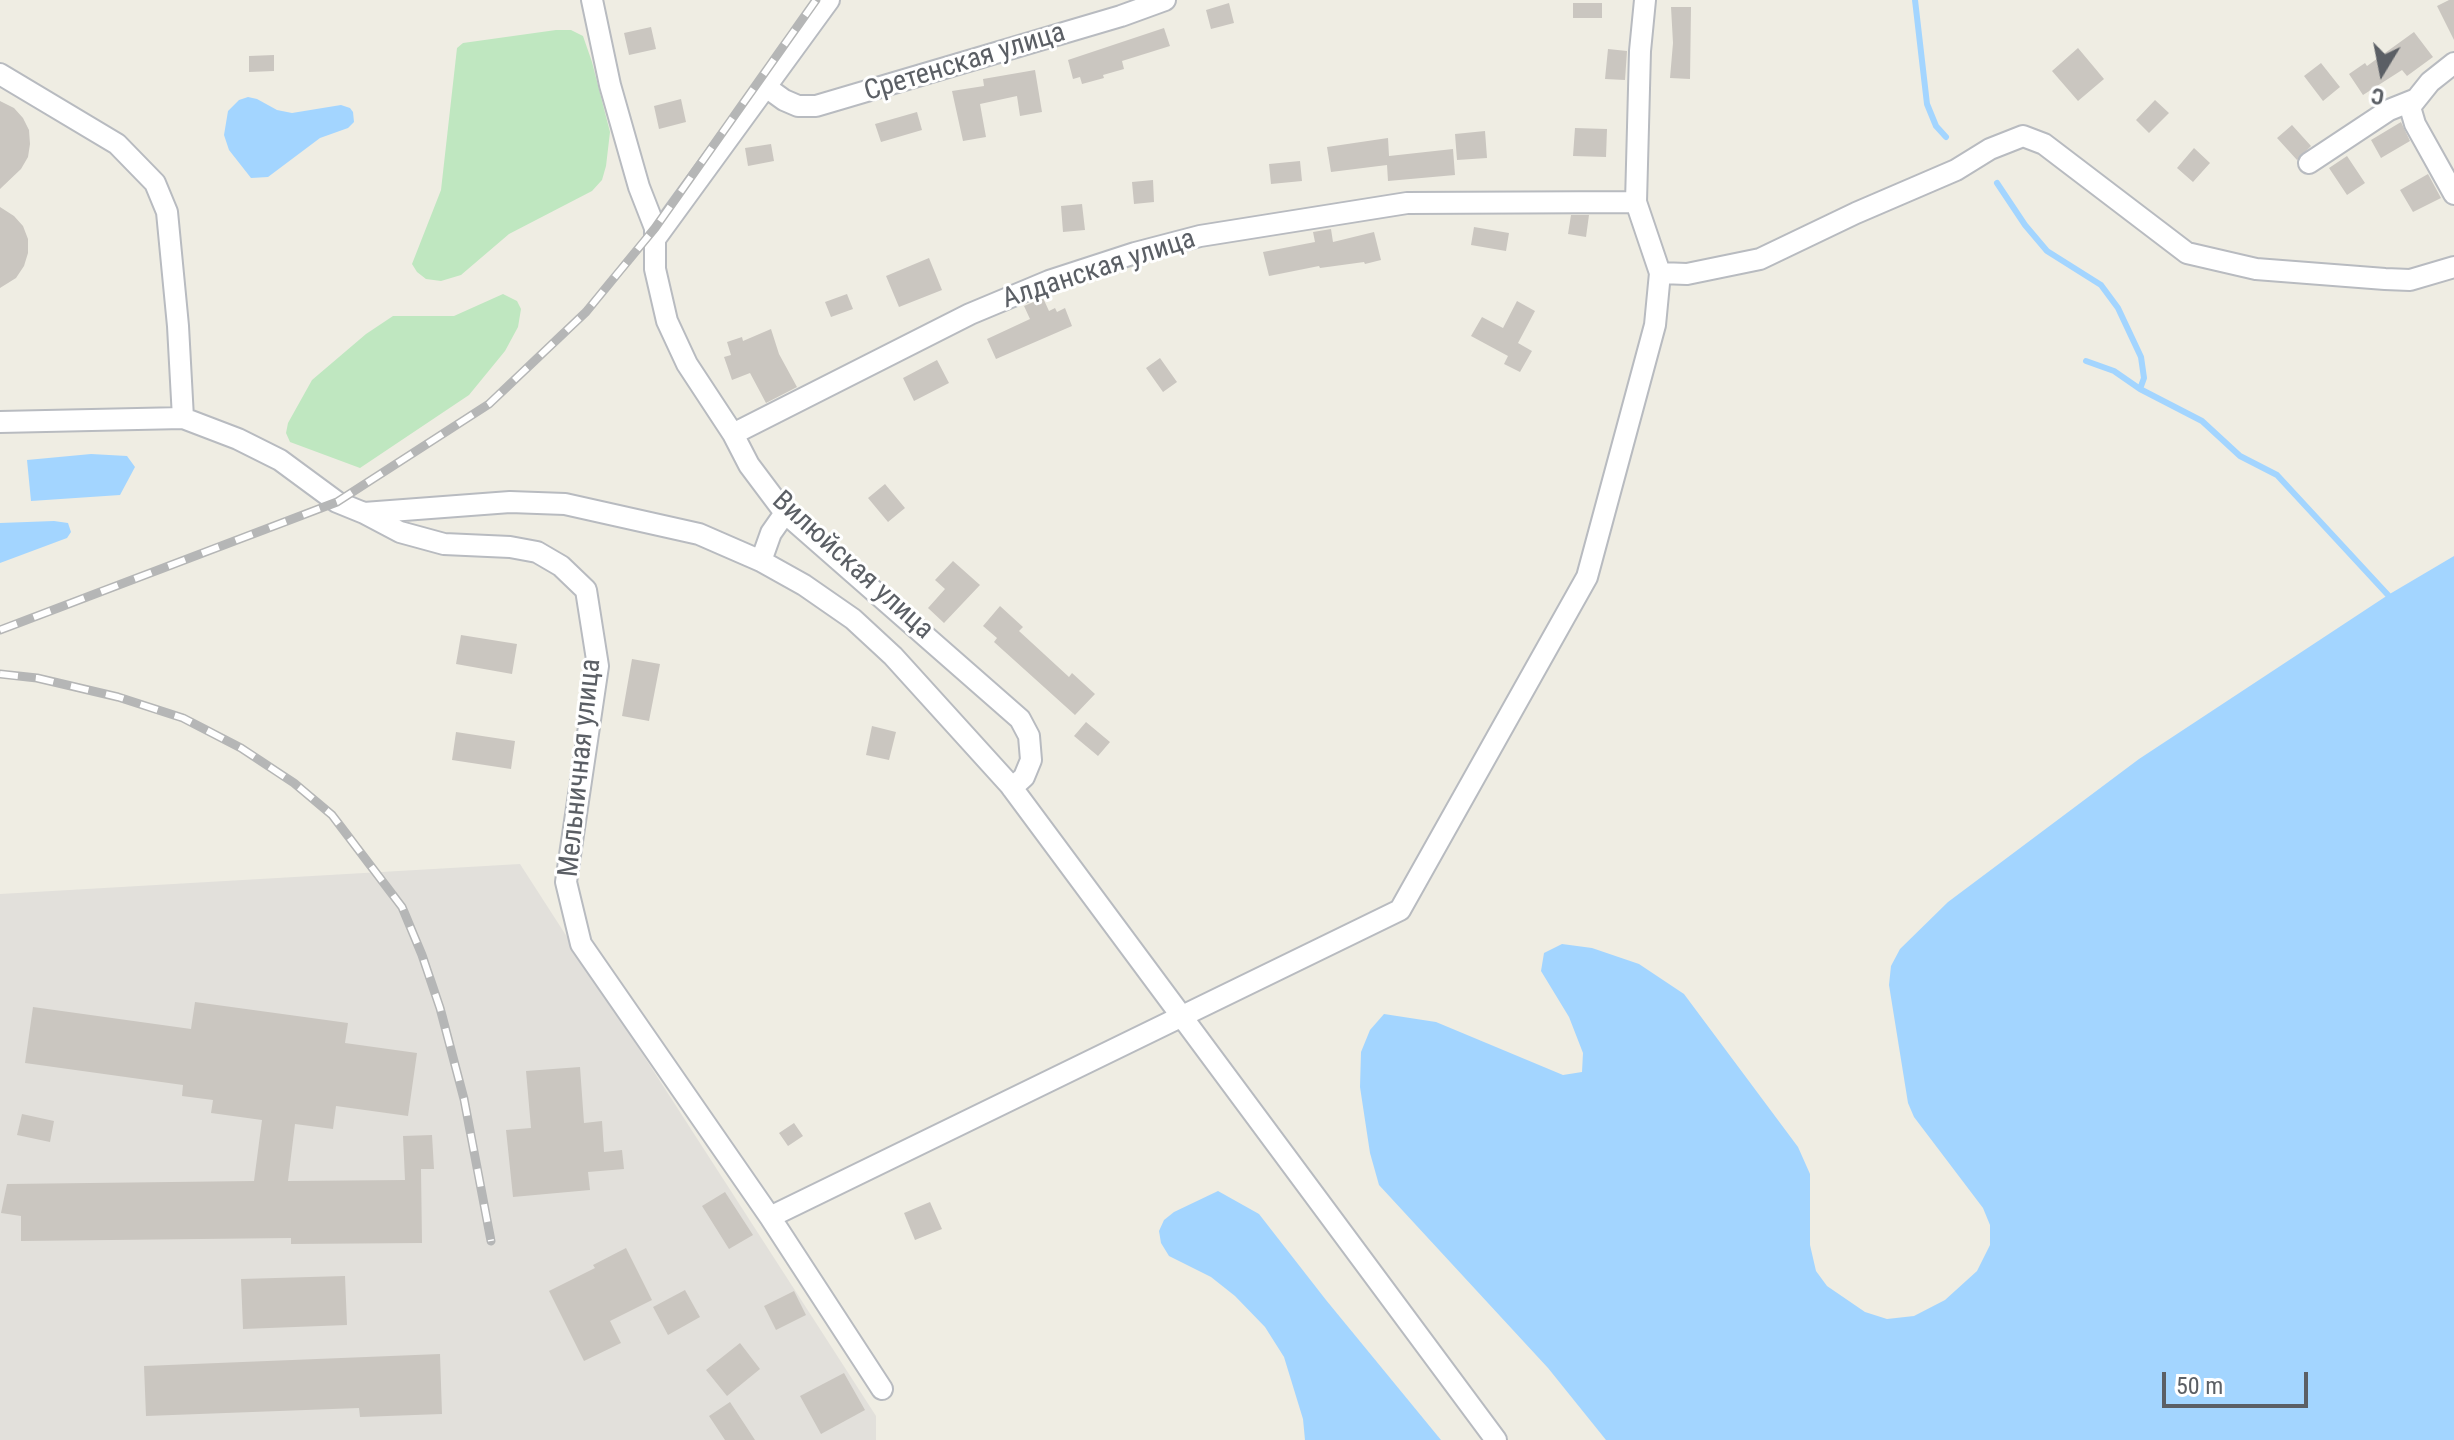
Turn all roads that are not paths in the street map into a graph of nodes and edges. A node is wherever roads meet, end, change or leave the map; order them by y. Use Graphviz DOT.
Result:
graph roads {
  1 [pos="592,0"];
  2 [pos="829,0"];
  3 [pos="1165,0"];
  4 [pos="1645,0"];
  5 [pos="2454,63"];
  6 [pos="0,74"];
  7 [pos="766,87"];
  8 [pos="2414,100"];
  9 [pos="2309,163"];
  10 [pos="2454,194"];
  11 [pos="1636,202"];
  12 [pos="655,239"];
  13 [pos="2454,267"];
  14 [pos="1660,273"];
  15 [pos="183,418"];
  16 [pos="0,422"];
  17 [pos="733,434"];
  18 [pos="364,513"];
  19 [pos="785,513"];
  20 [pos="761,561"];
  21 [pos="1012,788"];
  22 [pos="1182,1016"];
  23 [pos="770,1217"];
  24 [pos="882,1389"];
  25 [pos="1496,1440"];
  1 -- 12 [label="street, Вилюйская улица"];
  2 -- 7 [label="street"];
  3 -- 7 [label="street, Сретенская улица"];
  4 -- 11 [label="street"];
  5 -- 8 [label="street"];
  6 -- 15 [label="street"];
  7 -- 12 [label="street"];
  8 -- 9 [label="street"];
  8 -- 10 [label="street"];
  11 -- 14 [label="street"];
  11 -- 17 [label="street, Алданская улица"];
  12 -- 17 [label="street, Вилюйская улица"];
  13 -- 14 [label="street"];
  14 -- 22 [label="street"];
  15 -- 16 [label="street, Мельничная улица"];
  15 -- 18 [label="street, Мельничная улица"];
  17 -- 19 [label="street, Вилюйская улица"];
  18 -- 20 [label="street"];
  18 -- 23 [label="street, Мельничная улица"];
  19 -- 20 [label="street"];
  19 -- 21 [label="street, Вилюйская улица"];
  20 -- 21 [label="street"];
  21 -- 22 [label="street"];
  22 -- 23 [label="street"];
  22 -- 25 [label="street"];
  23 -- 24 [label="street, Мельничная улица"];
}
